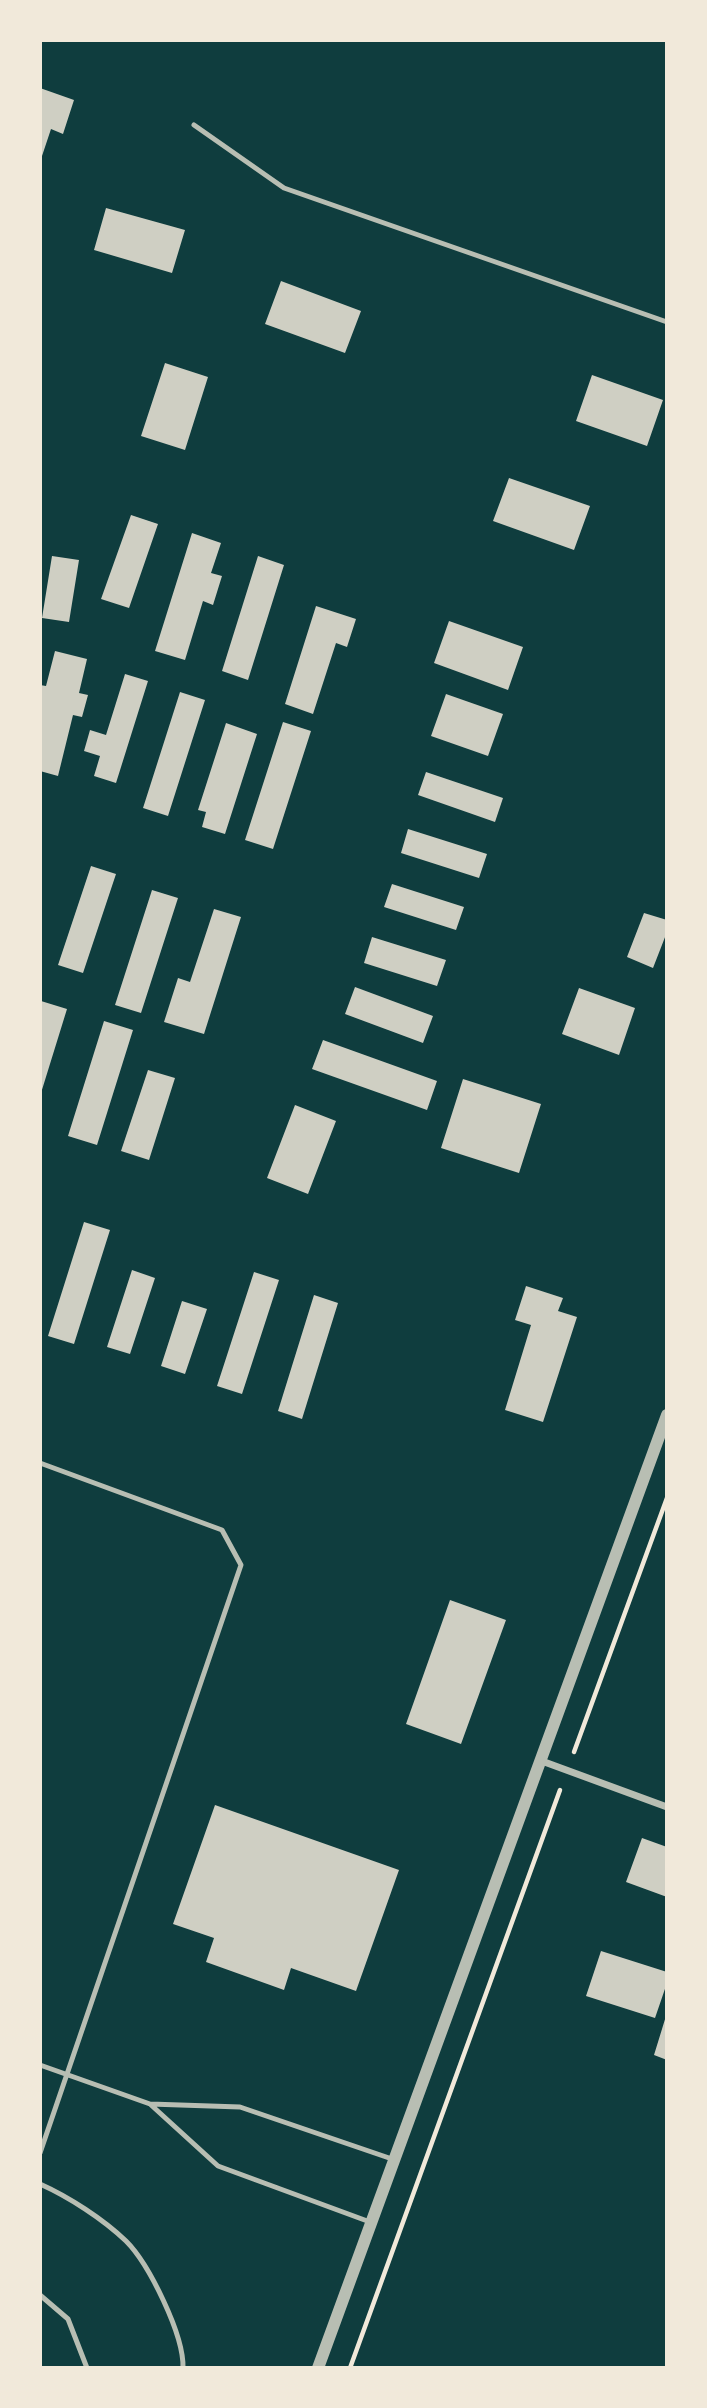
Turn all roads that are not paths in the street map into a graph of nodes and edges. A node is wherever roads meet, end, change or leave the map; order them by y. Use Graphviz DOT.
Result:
graph roads {
  1 [pos="194,125"];
  2 [pos="667,322"];
  3 [pos="667,1415"];
  4 [pos="664,1432"];
  5 [pos="40,1463"];
  6 [pos="539,1760"];
  7 [pos="667,1807"];
  8 [pos="40,2065"];
  9 [pos="68,2074"];
  10 [pos="150,2104"];
  11 [pos="40,2152"];
  12 [pos="395,2160"];
  13 [pos="40,2184"];
  14 [pos="371,2222"];
  15 [pos="40,2295"];
  16 [pos="87,2368"];
  17 [pos="183,2368"];
  18 [pos="318,2368"];
  1 -- 2 [label="lane"];
  3 -- 4 [label="street"];
  4 -- 6 [label="street"];
  5 -- 9 [label="lane"];
  6 -- 7 [label="street"];
  6 -- 12 [label="street"];
  8 -- 9 [label="lane"];
  9 -- 10 [label="lane"];
  9 -- 11 [label="lane"];
  10 -- 12 [label="lane"];
  10 -- 14 [label="lane"];
  12 -- 14 [label="street"];
  13 -- 17 [label="lane"];
  14 -- 18 [label="street"];
  15 -- 16 [label="lane"];
}
